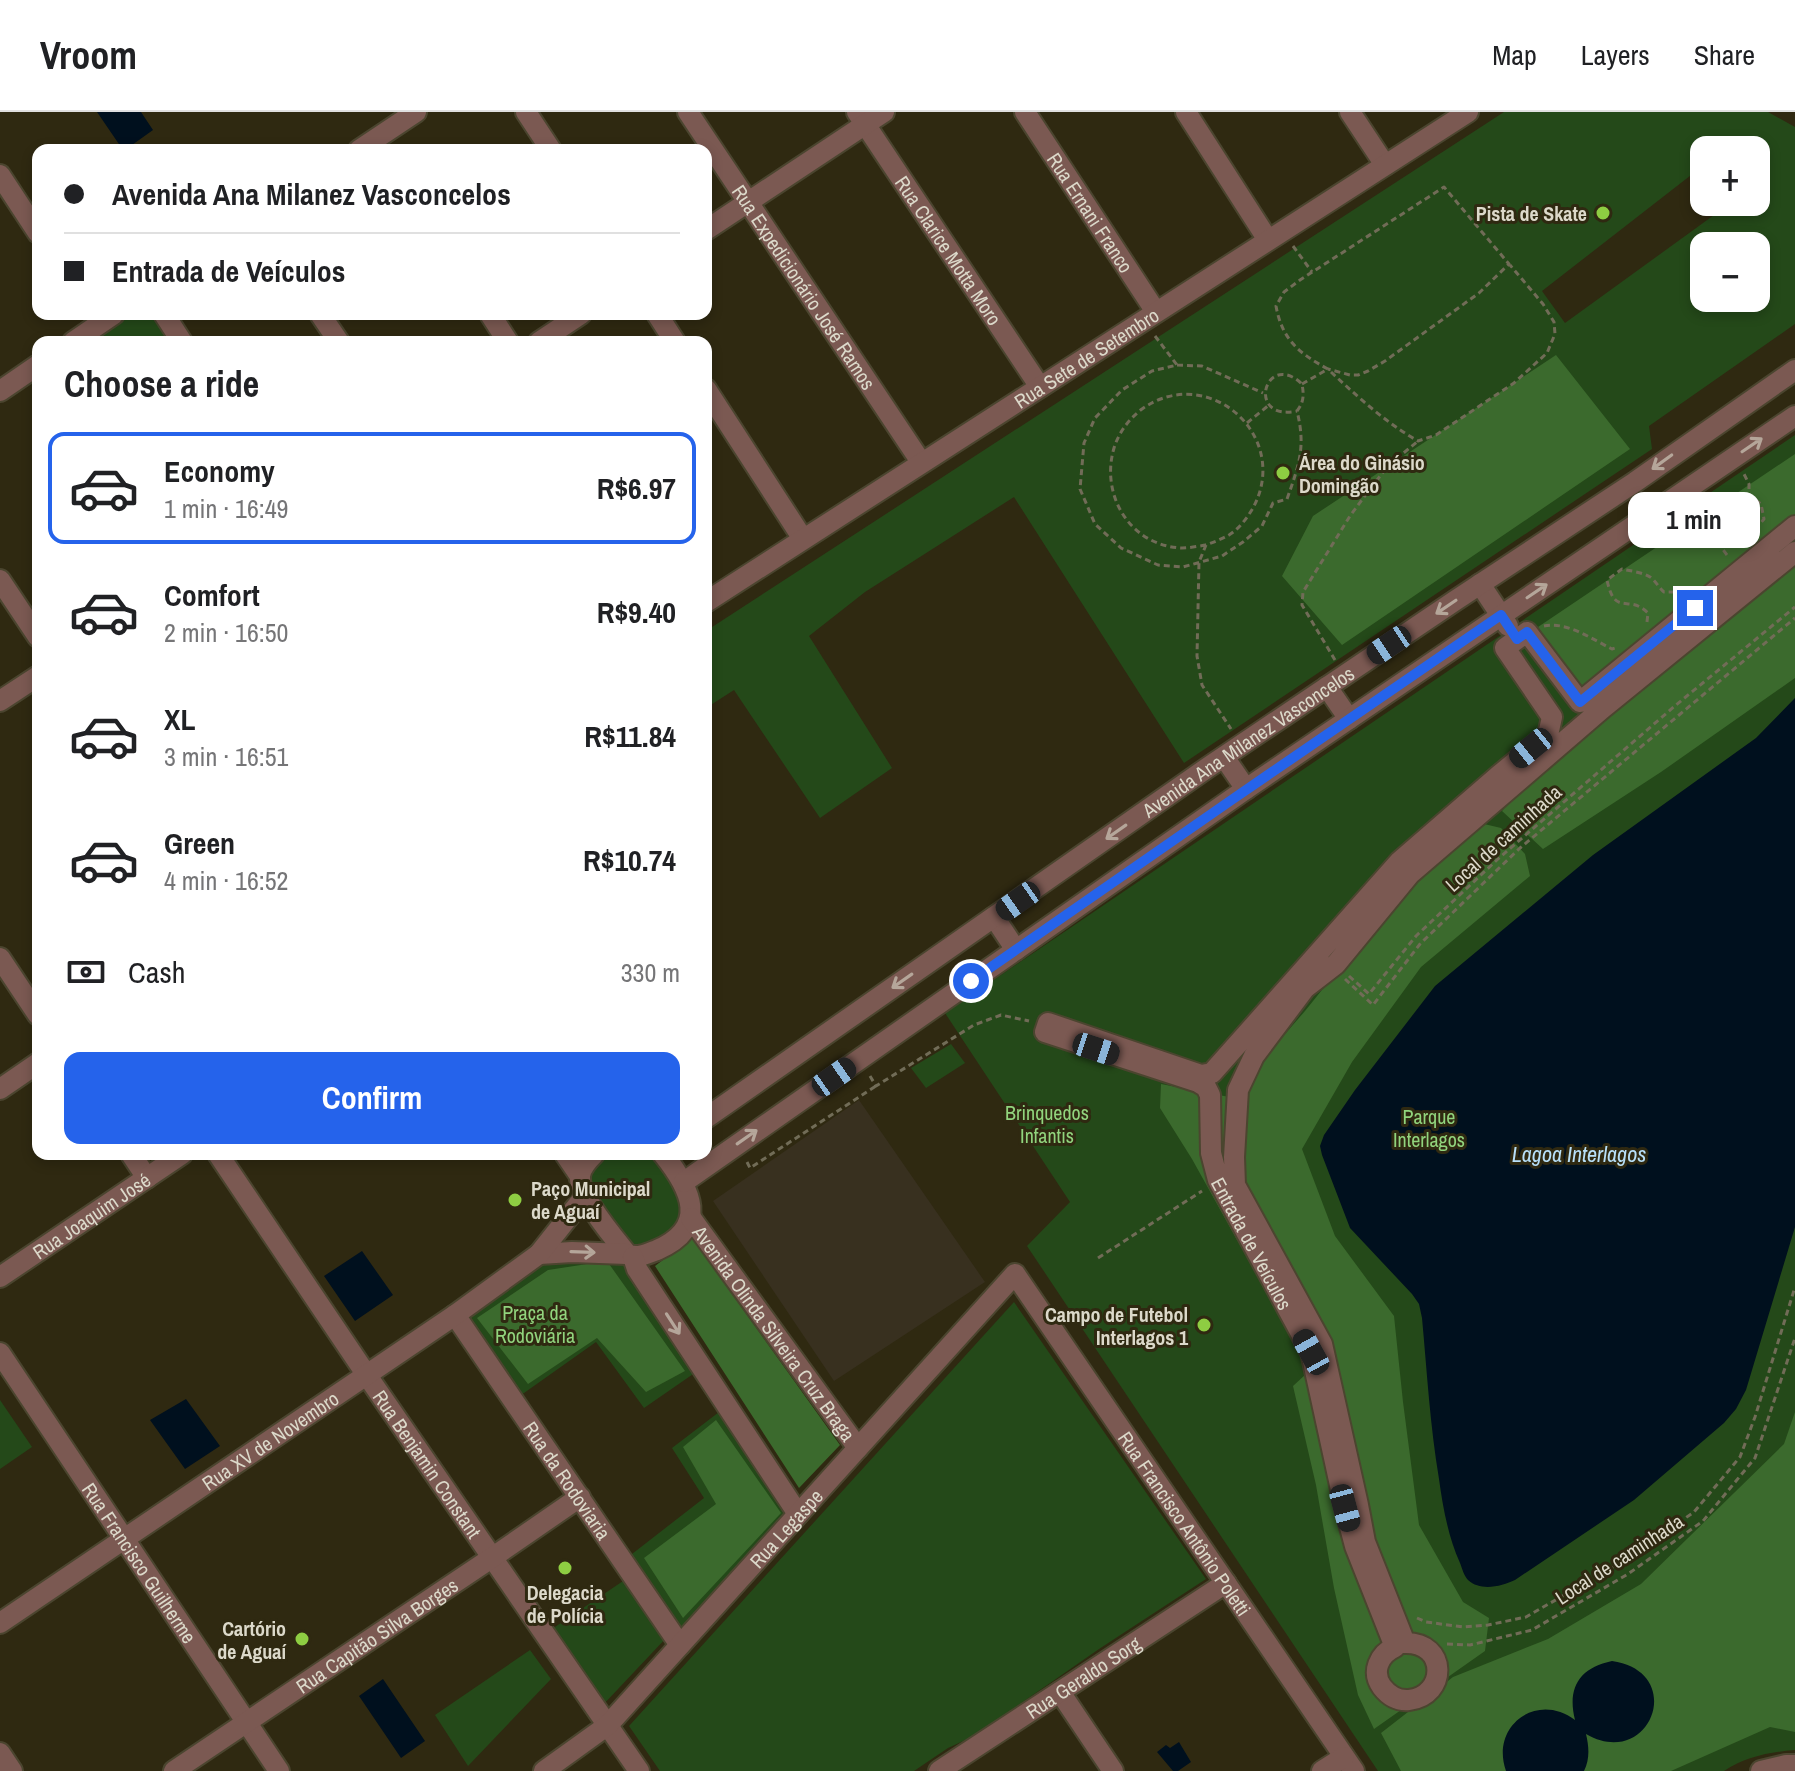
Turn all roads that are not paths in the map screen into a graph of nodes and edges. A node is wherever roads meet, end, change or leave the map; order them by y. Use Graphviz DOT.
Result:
graph roads {
  1 [pos="416,112"];
  2 [pos="526,112"];
  3 [pos="688,112"];
  4 [pos="884,112"];
  5 [pos="1025,112"];
  6 [pos="1186,112"];
  7 [pos="1350,112"];
  8 [pos="1468,112"];
  9 [pos="861,118"];
  10 [pos="381,144"];
  11 [pos="547,144"];
  12 [pos="709,144"];
  13 [pos="712,148"];
  14 [pos="1385,165"];
  15 [pos="0,175"];
  16 [pos="748,202"];
  17 [pos="32,224"];
  18 [pos="712,226"];
  19 [pos="1275,236"];
  20 [pos="1150,316"];
  21 [pos="99,320"];
  22 [pos="572,320"];
  23 [pos="80,336"];
  24 [pos="548,336"];
  25 [pos="32,369"];
  26 [pos="1795,370"];
  27 [pos="1040,387"];
  28 [pos="0,391"];
  29 [pos="712,398"];
  30 [pos="1795,416"];
  31 [pos="921,462"];
  32 [pos="1795,526"];
  33 [pos="803,539"];
  34 [pos="1795,552"];
  35 [pos="0,580"];
  36 [pos="1480,584"];
  37 [pos="712,598"];
  38 [pos="1501,615"];
  39 [pos="32,628"];
  40 [pos="1517,639"];
  41 [pos="32,680"];
  42 [pos="1327,687"];
  43 [pos="0,701"];
  44 [pos="1349,719"];
  45 [pos="1233,751"];
  46 [pos="1246,789"];
  47 [pos="994,917"];
  48 [pos="1016,950"];
  49 [pos="0,958"];
  50 [pos="32,1006"];
  51 [pos="32,1067"];
  52 [pos="0,1089"];
  53 [pos="712,1114"];
  54 [pos="135,1160"];
  55 [pos="173,1160"];
  56 [pos="222,1160"];
  57 [pos="569,1160"];
  58 [pos="588,1160"];
  59 [pos="668,1160"];
  60 [pos="580,1176"];
  61 [pos="147,1178"];
  62 [pos="684,1182"];
  63 [pos="585,1196"];
  64 [pos="691,1218"];
  65 [pos="539,1254"];
  66 [pos="630,1256"];
  67 [pos="1015,1274"];
  68 [pos="0,1277"];
  69 [pos="455,1315"];
  70 [pos="0,1353"];
  71 [pos="366,1374"];
  72 [pos="858,1448"];
  73 [pos="580,1497"];
  74 [pos="798,1514"];
  75 [pos="124,1538"];
  76 [pos="493,1557"];
  77 [pos="1226,1583"];
  78 [pos="0,1623"];
  79 [pos="680,1645"];
  80 [pos="1060,1692"];
  81 [pos="247,1723"];
  82 [pos="608,1725"];
  83 [pos="0,1753"];
  84 [pos="1349,1764"];
  85 [pos="1795,1765"];
  86 [pos="1765,1769"];
  87 [pos="12,1771"];
  88 [pos="174,1771"];
  89 [pos="279,1771"];
  90 [pos="544,1771"];
  91 [pos="639,1771"];
  92 [pos="939,1771"];
  93 [pos="1113,1771"];
  94 [pos="1322,1771"];
  1 -- 10 [label="street"];
  2 -- 11 [label="street"];
  3 -- 12 [label="street, Rua Expedicionário José Ramos"];
  4 -- 9 [label="street"];
  5 -- 20 [label="street, Rua Ernani Franco"];
  6 -- 19 [label="street"];
  7 -- 14 [label="street"];
  8 -- 14 [label="street, Rua Sete de Setembro"];
  9 -- 16 [label="street"];
  9 -- 27 [label="street, Rua Clarice Motta Moro"];
  13 -- 16 [label="street, Rua Expedicionário José Ramos"];
  14 -- 19 [label="street, Rua Sete de Setembro"];
  15 -- 17 [label="street"];
  16 -- 18 [label="street"];
  16 -- 31 [label="street, Rua Expedicionário José Ramos"];
  19 -- 20 [label="street, Rua Sete de Setembro"];
  20 -- 27 [label="street, Rua Sete de Setembro"];
  21 -- 23 [label="street"];
  22 -- 24 [label="street"];
  25 -- 28 [label="street"];
  26 -- 36 [label="street, Avenida Ana Milanez Vasconcelos, one-way"];
  27 -- 31 [label="street, Rua Sete de Setembro"];
  29 -- 33 [label="street"];
  38 -- 30 [label="street, Avenida Ana Milanez Vasconcelos, one-way"];
  31 -- 33 [label="street, Rua Sete de Setembro"];
  32 -- 40 [label="street"];
  33 -- 37 [label="street, Rua Sete de Setembro"];
  34 -- 40 [label="street, Entrada de Veículos"];
  35 -- 39 [label="street"];
  36 -- 38 [label="street"];
  36 -- 42 [label="street, Avenida Ana Milanez Vasconcelos, one-way"];
  38 -- 40 [label="street"];
  38 -- 44 [label="street, Avenida Ana Milanez Vasconcelos"];
  41 -- 43 [label="street"];
  42 -- 44 [label="street"];
  42 -- 45 [label="street, Avenida Ana Milanez Vasconcelos"];
  44 -- 46 [label="street, Avenida Ana Milanez Vasconcelos"];
  45 -- 46 [label="street"];
  45 -- 47 [label="street, Avenida Ana Milanez Vasconcelos, one-way"];
  46 -- 48 [label="street, Avenida Ana Milanez Vasconcelos"];
  47 -- 48 [label="street"];
  47 -- 53 [label="street, Avenida Ana Milanez Vasconcelos, one-way"];
  62 -- 48 [label="street, Avenida Ana Milanez Vasconcelos, one-way"];
  49 -- 50 [label="street"];
  51 -- 52 [label="street"];
  54 -- 61 [label="street"];
  55 -- 61 [label="street, Rua Joaquim José"];
  56 -- 71 [label="street, Rua Benjamin Constant"];
  57 -- 60 [label="street"];
  58 -- 60 [label="street"];
  59 -- 62 [label="street"];
  60 -- 63 [label="street"];
  61 -- 68 [label="street, Rua Joaquim José"];
  62 -- 64 [label="street"];
  63 -- 65 [label="street, Rua XV de Novembro"];
  63 -- 66 [label="street"];
  64 -- 66 [label="street"];
  64 -- 72 [label="street, Avenida Olinda Silveira Cruz Braga"];
  65 -- 66 [label="street, one-way"];
  65 -- 69 [label="street, Rua XV de Novembro"];
  66 -- 74 [label="street, one-way"];
  67 -- 72 [label="street, Rua Legaspe"];
  67 -- 77 [label="street, Rua Francisco Antônio Poletti"];
  69 -- 71 [label="street, Rua XV de Novembro"];
  69 -- 73 [label="street, Rua da Rodoviaria"];
  70 -- 75 [label="street, Rua Francisco Guilherme"];
  71 -- 75 [label="street, Rua XV de Novembro"];
  71 -- 76 [label="street, Rua Benjamin Constant"];
  72 -- 74 [label="street, Rua Legaspe"];
  73 -- 76 [label="street, Rua Capitão Silva Borges"];
  73 -- 79 [label="street, Rua da Rodoviaria"];
  74 -- 79 [label="street, Rua Legaspe"];
  75 -- 78 [label="street, Rua XV de Novembro"];
  75 -- 81 [label="street, Rua Francisco Guilherme"];
  76 -- 81 [label="street, Rua Capitão Silva Borges"];
  76 -- 82 [label="street, Rua Benjamin Constant"];
  77 -- 80 [label="street, Rua Geraldo Sorg"];
  77 -- 84 [label="street, Rua Francisco Antônio Poletti"];
  79 -- 82 [label="street, Rua Legaspe"];
  80 -- 92 [label="street, Rua Geraldo Sorg"];
  80 -- 93 [label="street"];
  81 -- 88 [label="street, Rua Capitão Silva Borges"];
  81 -- 89 [label="street, Rua Francisco Guilherme"];
  82 -- 90 [label="street, Rua Legaspe"];
  82 -- 91 [label="street, Rua Benjamin Constant"];
  83 -- 87 [label="street"];
  84 -- 94 [label="street"];
  85 -- 86 [label="street"];
}
